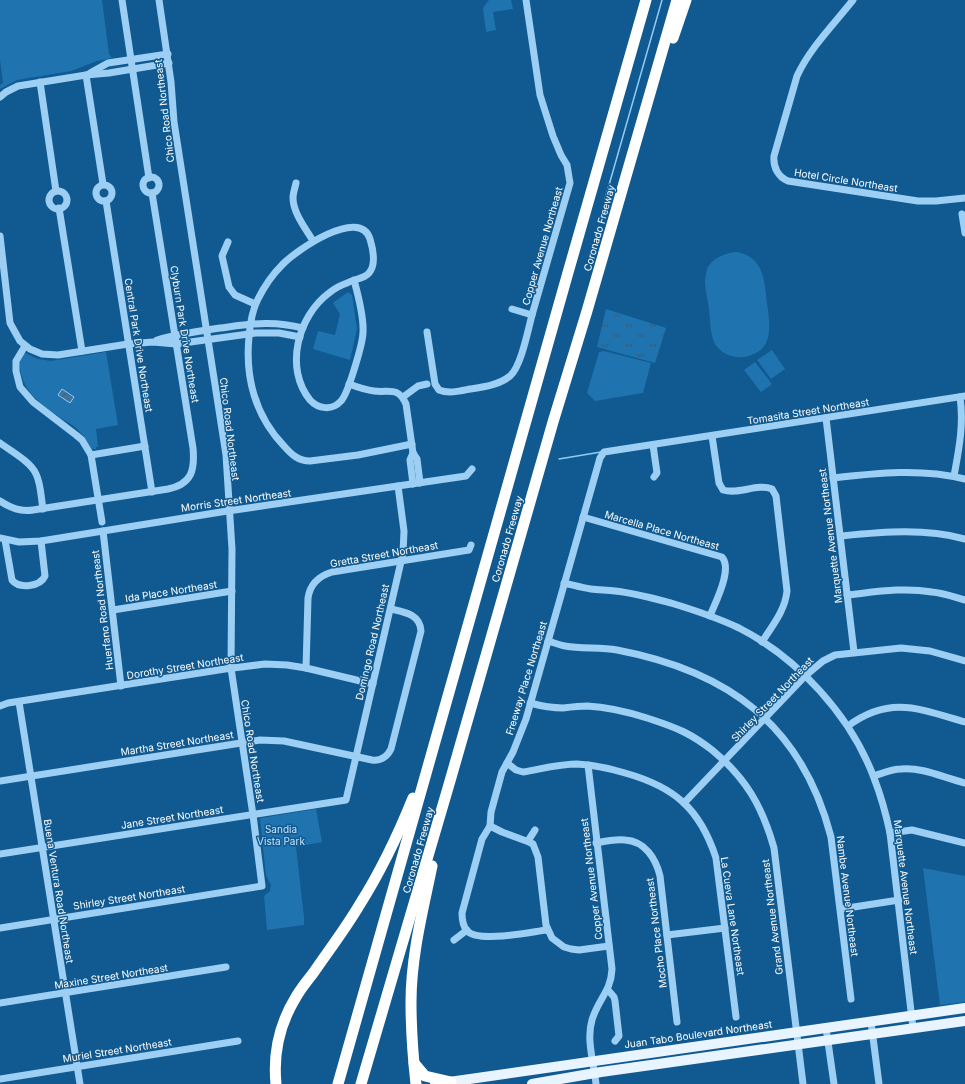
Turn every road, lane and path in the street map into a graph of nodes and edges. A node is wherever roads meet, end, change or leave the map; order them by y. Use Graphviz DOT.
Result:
graph roads {
  1 [pos="122,0"];
  2 [pos="159,0"];
  3 [pos="526,0"];
  4 [pos="640,0"];
  5 [pos="646,0"];
  6 [pos="676,0"];
  7 [pos="686,0"];
  8 [pos="854,0"];
  9 [pos="168,54"];
  10 [pos="132,60"];
  11 [pos="169,63"];
  12 [pos="133,68"];
  13 [pos="86,75"];
  14 [pos="40,82"];
  15 [pos="0,97"];
  16 [pos="613,113"];
  17 [pos="641,125"];
  18 [pos="150,178"];
  19 [pos="296,183"];
  20 [pos="103,184"];
  21 [pos="56,191"];
  22 [pos="152,193"];
  23 [pos="965,198"];
  24 [pos="106,201"];
  25 [pos="59,208"];
  26 [pos="962,214"];
  27 [pos="965,233"];
  28 [pos="0,236"];
  29 [pos="313,241"];
  30 [pos="228,242"];
  31 [pos="2,278"];
  32 [pos="354,280"];
  33 [pos="255,304"];
  34 [pos="512,309"];
  35 [pos="532,315"];
  36 [pos="250,324"];
  37 [pos="302,328"];
  38 [pos="206,330"];
  39 [pos="427,332"];
  40 [pos="249,333"];
  41 [pos="174,335"];
  42 [pos="300,337"];
  43 [pos="208,339"];
  44 [pos="153,342"];
  45 [pos="128,344"];
  46 [pos="176,344"];
  47 [pos="25,346"];
  48 [pos="82,351"];
  49 [pos="349,384"];
  50 [pos="427,384"];
  51 [pos="403,397"];
  52 [pos="962,397"];
  53 [pos="826,418"];
  54 [pos="712,436"];
  55 [pos="0,443"];
  56 [pos="412,444"];
  57 [pos="653,445"];
  58 [pos="145,446"];
  59 [pos="604,452"];
  60 [pos="91,454"];
  61 [pos="472,469"];
  62 [pos="954,476"];
  63 [pos="654,477"];
  64 [pos="833,478"];
  65 [pos="965,479"];
  66 [pos="416,483"];
  67 [pos="398,486"];
  68 [pos="152,492"];
  69 [pos="98,500"];
  70 [pos="0,501"];
  71 [pos="43,509"];
  72 [pos="230,511"];
  73 [pos="583,517"];
  74 [pos="102,522"];
  75 [pos="103,531"];
  76 [pos="841,536"];
  77 [pos="2,539"];
  78 [pos="965,539"];
  79 [pos="42,541"];
  80 [pos="471,545"];
  81 [pos="401,560"];
  82 [pos="564,583"];
  83 [pos="232,591"];
  84 [pos="847,595"];
  85 [pos="965,600"];
  86 [pos="391,608"];
  87 [pos="113,610"];
  88 [pos="710,616"];
  89 [pos="548,641"];
  90 [pos="762,642"];
  91 [pos="854,652"];
  92 [pos="965,661"];
  93 [pos="231,668"];
  94 [pos="306,668"];
  95 [pos="805,676"];
  96 [pos="373,684"];
  97 [pos="121,686"];
  98 [pos="19,702"];
  99 [pos="530,703"];
  100 [pos="0,706"];
  101 [pos="444,713"];
  102 [pos="766,719"];
  103 [pos="965,722"];
  104 [pos="848,726"];
  105 [pos="242,743"];
  106 [pos="357,757"];
  107 [pos="725,761"];
  108 [pos="507,763"];
  109 [pos="588,765"];
  110 [pos="31,776"];
  111 [pos="874,776"];
  112 [pos="0,781"];
  113 [pos="450,781"];
  114 [pos="965,783"];
  115 [pos="346,800"];
  116 [pos="684,803"];
  117 [pos="253,815"];
  118 [pos="490,826"];
  119 [pos="535,830"];
  120 [pos="890,833"];
  121 [pos="528,841"];
  122 [pos="596,842"];
  123 [pos="965,843"];
  124 [pos="42,848"];
  125 [pos="0,854"];
  126 [pos="262,886"];
  127 [pos="899,900"];
  128 [pos="841,909"];
  129 [pos="54,920"];
  130 [pos="0,928"];
  131 [pos="725,928"];
  132 [pos="467,930"];
  133 [pos="547,930"];
  134 [pos="667,935"];
  135 [pos="454,940"];
  136 [pos="609,946"];
  137 [pos="226,967"];
  138 [pos="608,990"];
  139 [pos="66,993"];
  140 [pos="851,999"];
  141 [pos="0,1003"];
  142 [pos="965,1008"];
  143 [pos="289,1009"];
  144 [pos="912,1016"];
  145 [pos="736,1017"];
  146 [pos="965,1020"];
  147 [pos="677,1022"];
  148 [pos="871,1022"];
  149 [pos="826,1028"];
  150 [pos="913,1028"];
  151 [pos="796,1032"];
  152 [pos="872,1033"];
  153 [pos="827,1040"];
  154 [pos="238,1041"];
  155 [pos="614,1041"];
  156 [pos="798,1044"];
  157 [pos="703,1045"];
  158 [pos="704,1057"];
  159 [pos="593,1061"];
  160 [pos="414,1063"];
  161 [pos="77,1066"];
  162 [pos="595,1072"];
  163 [pos="0,1079"];
  164 [pos="451,1082"];
  165 [pos="80,1084"];
  166 [pos="275,1084"];
  167 [pos="280,1084"];
  168 [pos="338,1084"];
  169 [pos="361,1084"];
  170 [pos="416,1084"];
  171 [pos="435,1084"];
  172 [pos="532,1084"];
  173 [pos="596,1084"];
  174 [pos="803,1084"];
  175 [pos="834,1084"];
  176 [pos="879,1084"];
  1 -- 10 [label="street, Clyburn Park Drive Northeast"];
  2 -- 9 [label="street, Chico Road Northeast"];
  3 -- 35 [label="street, Copper Avenue Northeast"];
  4 -- 16 [label="highway"];
  5 -- 16 [label="highway, Coronado Freeway"];
  6 -- 17 [label="highway, Coronado Freeway"];
  7 -- 17 [label="highway"];
  8 -- 23 [label="street, Hotel Circle Northeast"];
  9 -- 10 [label="street"];
  9 -- 11 [label="street, Chico Road Northeast"];
  10 -- 12 [label="street, Clyburn Park Drive Northeast"];
  10 -- 13 [label="street"];
  11 -- 12 [label="street"];
  11 -- 38 [label="street, Chico Road Northeast"];
  12 -- 13 [label="street"];
  12 -- 18 [label="street, Clyburn Park Drive Northeast"];
  13 -- 14 [label="street"];
  13 -- 20 [label="street, Central Park Drive Northeast"];
  14 -- 15 [label="street"];
  14 -- 21 [label="street"];
  16 -- 101 [label="highway, Coronado Freeway"];
  17 -- 113 [label="highway, Coronado Freeway"];
  18 -- 22 [label="street, Clyburn Park Drive Northeast"];
  18 -- 22 [label="street, Clyburn Park Drive Northeast"];
  19 -- 29 [label="street"];
  20 -- 24 [label="street, Central Park Drive Northeast"];
  20 -- 24 [label="street, Central Park Drive Northeast"];
  21 -- 25 [label="street"];
  21 -- 25 [label="street"];
  22 -- 41 [label="street, Clyburn Park Drive Northeast"];
  24 -- 45 [label="street, Central Park Drive Northeast"];
  25 -- 48 [label="street"];
  26 -- 27 [label="street"];
  28 -- 31 [label="street"];
  29 -- 32 [label="street"];
  29 -- 33 [label="street"];
  30 -- 33 [label="street"];
  31 -- 47 [label="street"];
  32 -- 37 [label="street"];
  32 -- 49 [label="street"];
  33 -- 36 [label="street"];
  34 -- 35 [label="street, Copper Avenue Northeast"];
  35 -- 39 [label="street"];
  36 -- 37 [label="street"];
  36 -- 38 [label="street"];
  36 -- 40 [label="street"];
  37 -- 42 [label="street"];
  38 -- 41 [label="street"];
  38 -- 43 [label="street, Chico Road Northeast"];
  40 -- 42 [label="street"];
  40 -- 43 [label="street"];
  40 -- 56 [label="street"];
  41 -- 44 [label="street"];
  41 -- 46 [label="street, Clyburn Park Drive Northeast"];
  42 -- 49 [label="street"];
  43 -- 46 [label="street"];
  43 -- 72 [label="street, Chico Road Northeast"];
  44 -- 45 [label="street"];
  44 -- 46 [label="street"];
  45 -- 48 [label="street"];
  45 -- 58 [label="street, Central Park Drive Northeast"];
  46 -- 68 [label="street, Clyburn Park Drive Northeast"];
  47 -- 48 [label="street"];
  47 -- 60 [label="street"];
  49 -- 51 [label="street"];
  50 -- 51 [label="street"];
  51 -- 56 [label="street"];
  52 -- 53 [label="street, Tomasita Street Northeast"];
  52 -- 62 [label="street"];
  53 -- 54 [label="street, Tomasita Street Northeast"];
  53 -- 64 [label="street, Marquette Avenue Northeast"];
  54 -- 57 [label="street, Tomasita Street Northeast"];
  54 -- 90 [label="street"];
  55 -- 71 [label="street"];
  56 -- 66 [label="street"];
  57 -- 59 [label="street, Tomasita Street Northeast"];
  57 -- 63 [label="street"];
  58 -- 60 [label="street"];
  58 -- 68 [label="street, Central Park Drive Northeast"];
  59 -- 73 [label="street, Freeway Place Northeast"];
  60 -- 69 [label="street"];
  61 -- 66 [label="street, Morris Street Northeast"];
  62 -- 64 [label="street"];
  62 -- 65 [label="street"];
  64 -- 76 [label="street, Marquette Avenue Northeast"];
  66 -- 67 [label="street, Morris Street Northeast"];
  67 -- 72 [label="street, Morris Street Northeast"];
  67 -- 81 [label="street, Domingo Road Northeast"];
  68 -- 69 [label="street"];
  69 -- 71 [label="street"];
  69 -- 74 [label="street"];
  70 -- 71 [label="street"];
  72 -- 75 [label="street, Morris Street Northeast"];
  72 -- 83 [label="street, Chico Road Northeast"];
  73 -- 82 [label="street, Freeway Place Northeast"];
  73 -- 88 [label="street, Marcella Place Northeast"];
  75 -- 79 [label="street, Morris Street Northeast"];
  75 -- 87 [label="street, Huerfano Road Northeast"];
  76 -- 78 [label="street"];
  76 -- 84 [label="street, Marquette Avenue Northeast"];
  77 -- 79 [label="street, Morris Street Northeast"];
  77 -- 79 [label="street"];
  80 -- 81 [label="street, Gretta Street Northeast"];
  81 -- 86 [label="street, Domingo Road Northeast"];
  81 -- 94 [label="street, Gretta Street Northeast"];
  82 -- 88 [label="street, Marquette Avenue Northeast"];
  82 -- 89 [label="street, Freeway Place Northeast"];
  83 -- 87 [label="street, Ida Place Northeast"];
  83 -- 93 [label="street, Chico Road Northeast"];
  84 -- 85 [label="street"];
  84 -- 91 [label="street, Marquette Avenue Northeast"];
  86 -- 96 [label="street, Domingo Road Northeast"];
  86 -- 106 [label="street, Martha Street Northeast"];
  87 -- 97 [label="street, Huerfano Road Northeast"];
  88 -- 90 [label="street, Marquette Avenue Northeast"];
  89 -- 99 [label="street, Freeway Place Northeast"];
  89 -- 102 [label="street, Nambe Avenue Northeast"];
  90 -- 95 [label="street, Marquette Avenue Northeast"];
  91 -- 92 [label="street, Shirley Street Northeast"];
  91 -- 95 [label="street, Shirley Street Northeast"];
  93 -- 94 [label="street, Dorothy Street Northeast"];
  93 -- 97 [label="street, Dorothy Street Northeast"];
  93 -- 105 [label="street, Chico Road Northeast"];
  94 -- 96 [label="street, Dorothy Street Northeast"];
  95 -- 102 [label="street, Shirley Street Northeast"];
  95 -- 104 [label="street, Marquette Avenue Northeast"];
  96 -- 106 [label="street, Domingo Road Northeast"];
  97 -- 98 [label="street, Dorothy Street Northeast"];
  98 -- 100 [label="street, Dorothy Street Northeast"];
  98 -- 110 [label="street, Buena Ventura Road Northeast"];
  99 -- 107 [label="street"];
  99 -- 108 [label="street, Freeway Place Northeast"];
  101 -- 143 [label="highway"];
  101 -- 168 [label="highway, Coronado Freeway"];
  102 -- 107 [label="street, Shirley Street Northeast"];
  102 -- 128 [label="street, Nambe Avenue Northeast"];
  103 -- 104 [label="street"];
  104 -- 111 [label="street, Marquette Avenue Northeast"];
  105 -- 106 [label="street, Martha Street Northeast"];
  105 -- 110 [label="street, Martha Street Northeast"];
  105 -- 117 [label="street, Chico Road Northeast"];
  106 -- 115 [label="street, Domingo Road Northeast"];
  107 -- 116 [label="street, Shirley Street Northeast"];
  107 -- 151 [label="street, Grand Avenue Northeast"];
  108 -- 109 [label="street"];
  108 -- 118 [label="street, Freeway Place Northeast"];
  109 -- 116 [label="street"];
  109 -- 122 [label="street, Copper Avenue Northeast"];
  110 -- 112 [label="street, Martha Street Northeast"];
  110 -- 124 [label="street, Buena Ventura Road Northeast"];
  111 -- 114 [label="street"];
  111 -- 120 [label="street, Marquette Avenue Northeast"];
  113 -- 160 [label="highway"];
  113 -- 169 [label="highway, Coronado Freeway"];
  115 -- 117 [label="street, Jane Street Northeast"];
  116 -- 131 [label="street, La Cueva Lane Northeast"];
  117 -- 124 [label="street, Jane Street Northeast"];
  117 -- 126 [label="street, Chico Road Northeast"];
  118 -- 121 [label="street"];
  118 -- 132 [label="street, Freeway Place Northeast"];
  119 -- 121 [label="street"];
  120 -- 123 [label="street"];
  120 -- 127 [label="street, Marquette Avenue Northeast"];
  121 -- 133 [label="street"];
  122 -- 134 [label="street, Mocho Place Northeast"];
  122 -- 136 [label="street, Copper Avenue Northeast"];
  124 -- 125 [label="street, Jane Street Northeast"];
  124 -- 129 [label="street, Buena Ventura Road Northeast"];
  126 -- 129 [label="street, Shirley Street Northeast"];
  127 -- 128 [label="street"];
  127 -- 144 [label="street, Marquette Avenue Northeast"];
  128 -- 140 [label="street, Nambe Avenue Northeast"];
  129 -- 130 [label="street, Shirley Street Northeast"];
  129 -- 139 [label="street, Buena Ventura Road Northeast"];
  131 -- 134 [label="street"];
  131 -- 145 [label="street, La Cueva Lane Northeast"];
  132 -- 133 [label="street"];
  132 -- 135 [label="street"];
  133 -- 136 [label="street"];
  134 -- 147 [label="street, Mocho Place Northeast"];
  136 -- 138 [label="street, Copper Avenue Northeast"];
  137 -- 139 [label="street, Maxine Street Northeast"];
  138 -- 155 [label="street"];
  138 -- 159 [label="street, Copper Avenue Northeast"];
  139 -- 141 [label="street, Maxine Street Northeast"];
  139 -- 161 [label="street, Buena Ventura Road Northeast"];
  142 -- 144 [label="main road, Juan Tabo Boulevard Northeast"];
  143 -- 166 [label="highway"];
  143 -- 167 [label="highway"];
  144 -- 148 [label="main road, Juan Tabo Boulevard Northeast"];
  144 -- 150 [label="street, Marquette Avenue Northeast"];
  146 -- 150 [label="main road"];
  148 -- 149 [label="main road, Juan Tabo Boulevard Northeast"];
  148 -- 152 [label="street"];
  149 -- 151 [label="main road, Juan Tabo Boulevard Northeast"];
  149 -- 153 [label="street"];
  150 -- 152 [label="main road"];
  151 -- 156 [label="street, Grand Avenue Northeast"];
  151 -- 157 [label="main road, Juan Tabo Boulevard Northeast"];
  152 -- 153 [label="main road"];
  152 -- 176 [label="street"];
  153 -- 156 [label="main road"];
  153 -- 175 [label="street"];
  154 -- 161 [label="street, Muriel Street Northeast"];
  156 -- 158 [label="main road"];
  156 -- 174 [label="street, Grand Avenue Northeast"];
  157 -- 158 [label="main road"];
  157 -- 159 [label="main road, Juan Tabo Boulevard Northeast"];
  158 -- 162 [label="main road"];
  159 -- 162 [label="street, Copper Avenue Northeast"];
  159 -- 164 [label="main road, Juan Tabo Boulevard Northeast"];
  160 -- 164 [label="highway"];
  160 -- 170 [label="highway"];
  161 -- 163 [label="street, Muriel Street Northeast"];
  161 -- 165 [label="street, Buena Ventura Road Northeast"];
  162 -- 172 [label="main road"];
  162 -- 173 [label="street, Copper Avenue Northeast"];
  164 -- 171 [label="main road, Juan Tabo Boulevard Northeast"];
}
